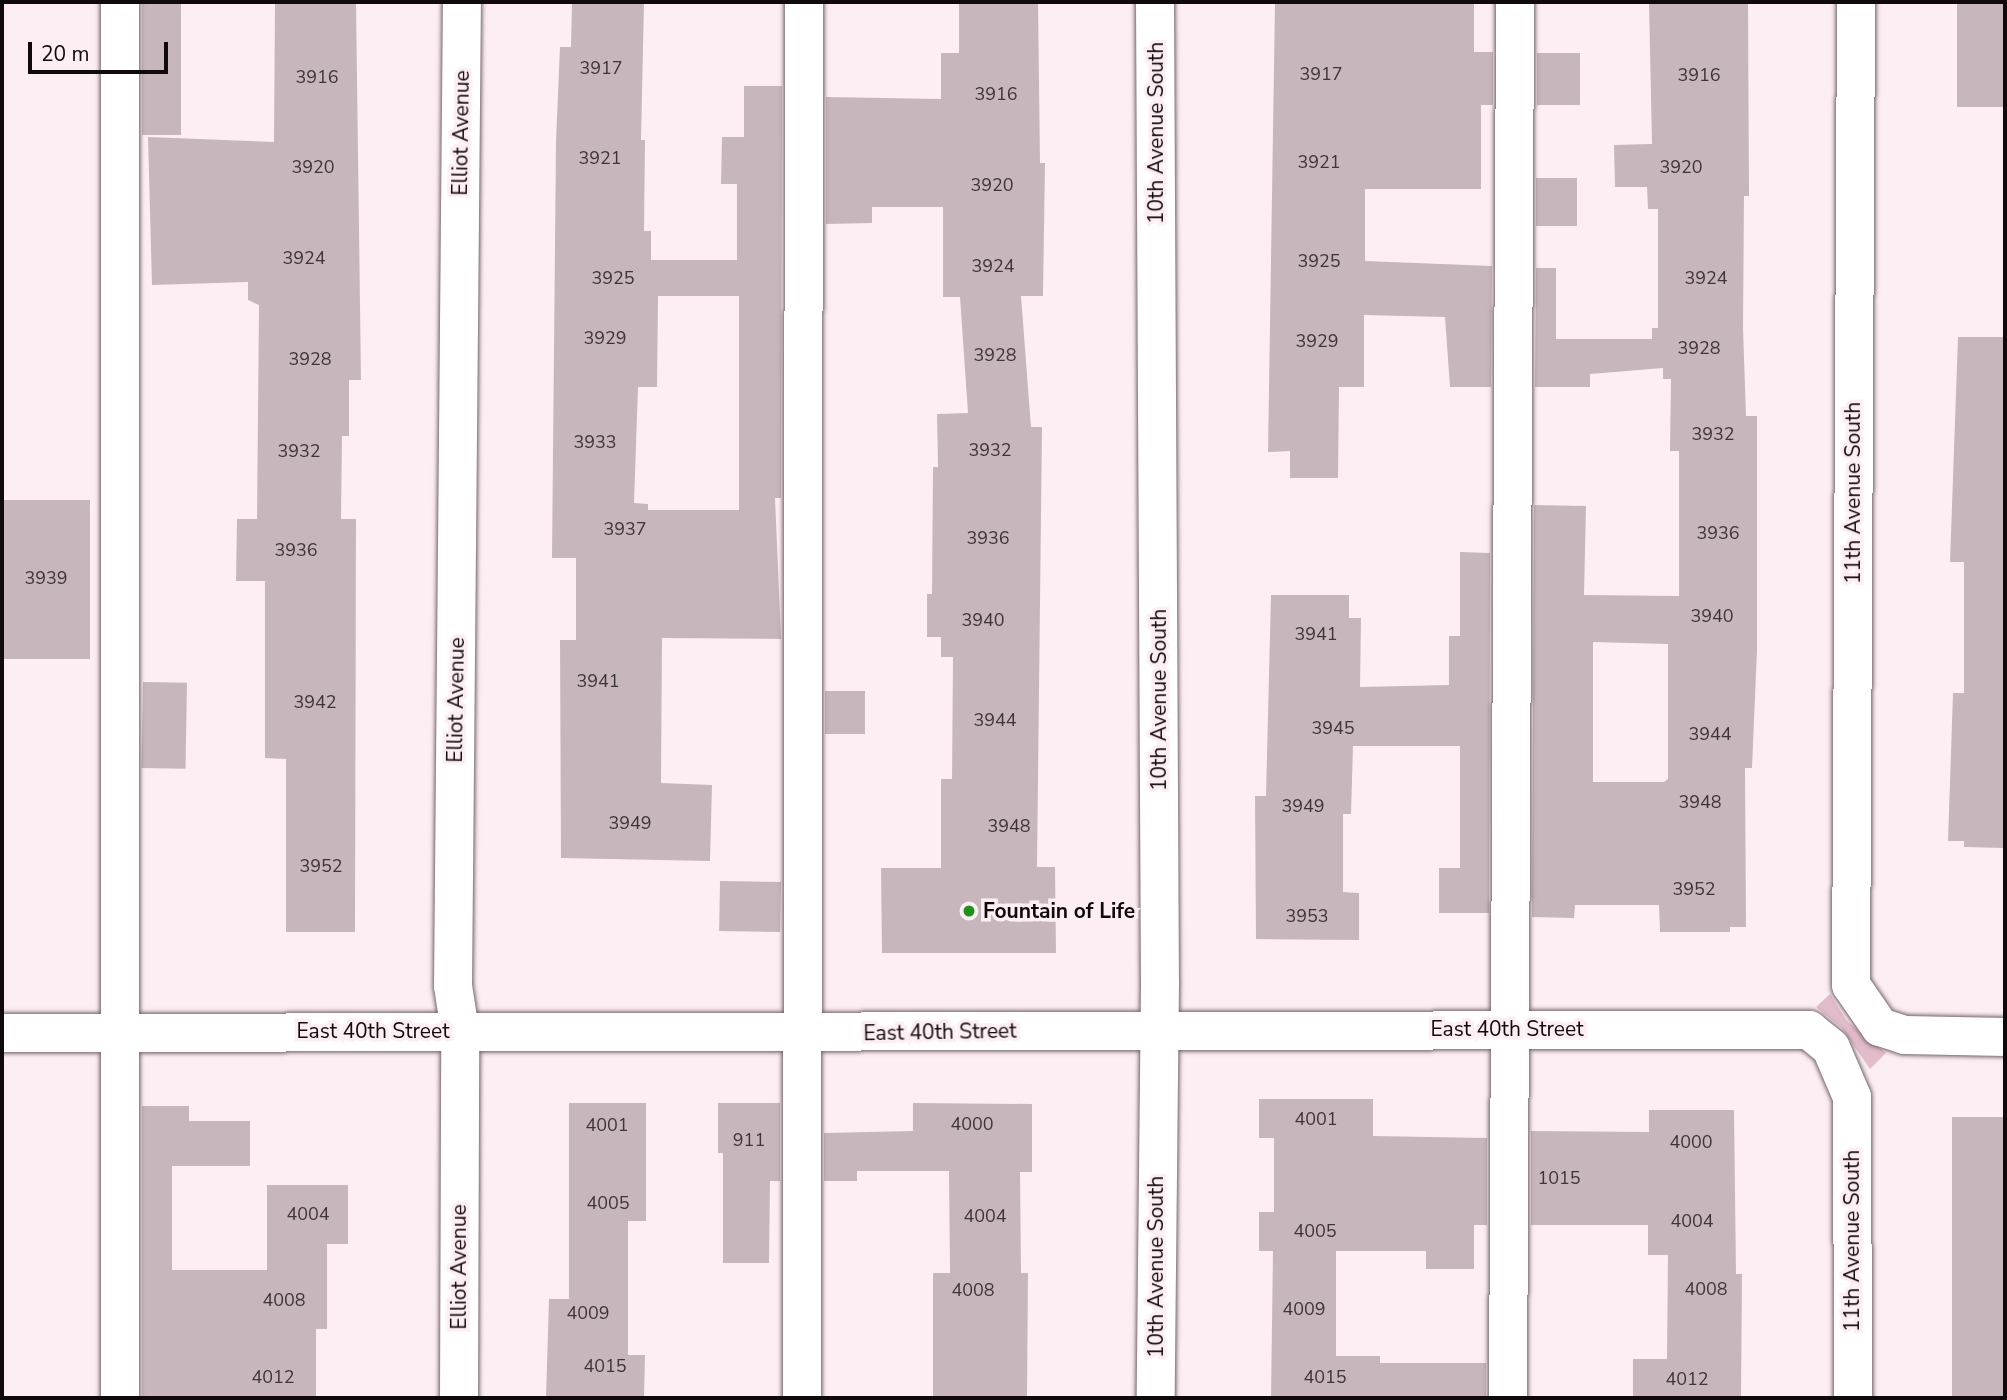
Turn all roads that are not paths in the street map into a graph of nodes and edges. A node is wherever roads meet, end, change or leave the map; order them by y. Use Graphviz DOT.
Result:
graph roads {
  1 [pos="120,2"];
  2 [pos="462,2"];
  3 [pos="804,2"];
  4 [pos="1155,2"];
  5 [pos="1514,2"];
  6 [pos="1856,2"];
  7 [pos="1511,1028"];
  8 [pos="1157,1029"];
  9 [pos="460,1031"];
  10 [pos="2,1033"];
  11 [pos="120,1033"];
  12 [pos="803,1034"];
  13 [pos="2005,1037"];
  14 [pos="1849,1085"];
  15 [pos="120,1398"];
  16 [pos="459,1398"];
  17 [pos="802,1398"];
  18 [pos="1156,1398"];
  19 [pos="1508,1398"];
  20 [pos="1853,1398"];
  1 -- 11 [label="street"];
  2 -- 9 [label="street, Elliot Avenue"];
  3 -- 12 [label="street"];
  4 -- 8 [label="street, 10th Avenue South"];
  5 -- 7 [label="street"];
  6 -- 13 [label="street, 11th Avenue South"];
  7 -- 8 [label="street, East 40th Street"];
  7 -- 14 [label="street, East 40th Street"];
  7 -- 19 [label="street"];
  8 -- 12 [label="street, East 40th Street"];
  8 -- 18 [label="street, 10th Avenue South"];
  9 -- 11 [label="street, East 40th Street"];
  9 -- 12 [label="street, East 40th Street"];
  9 -- 16 [label="street, Elliot Avenue"];
  10 -- 11 [label="street, East 40th Street"];
  11 -- 15 [label="street"];
  12 -- 17 [label="street"];
  14 -- 20 [label="street, 11th Avenue South"];
}
